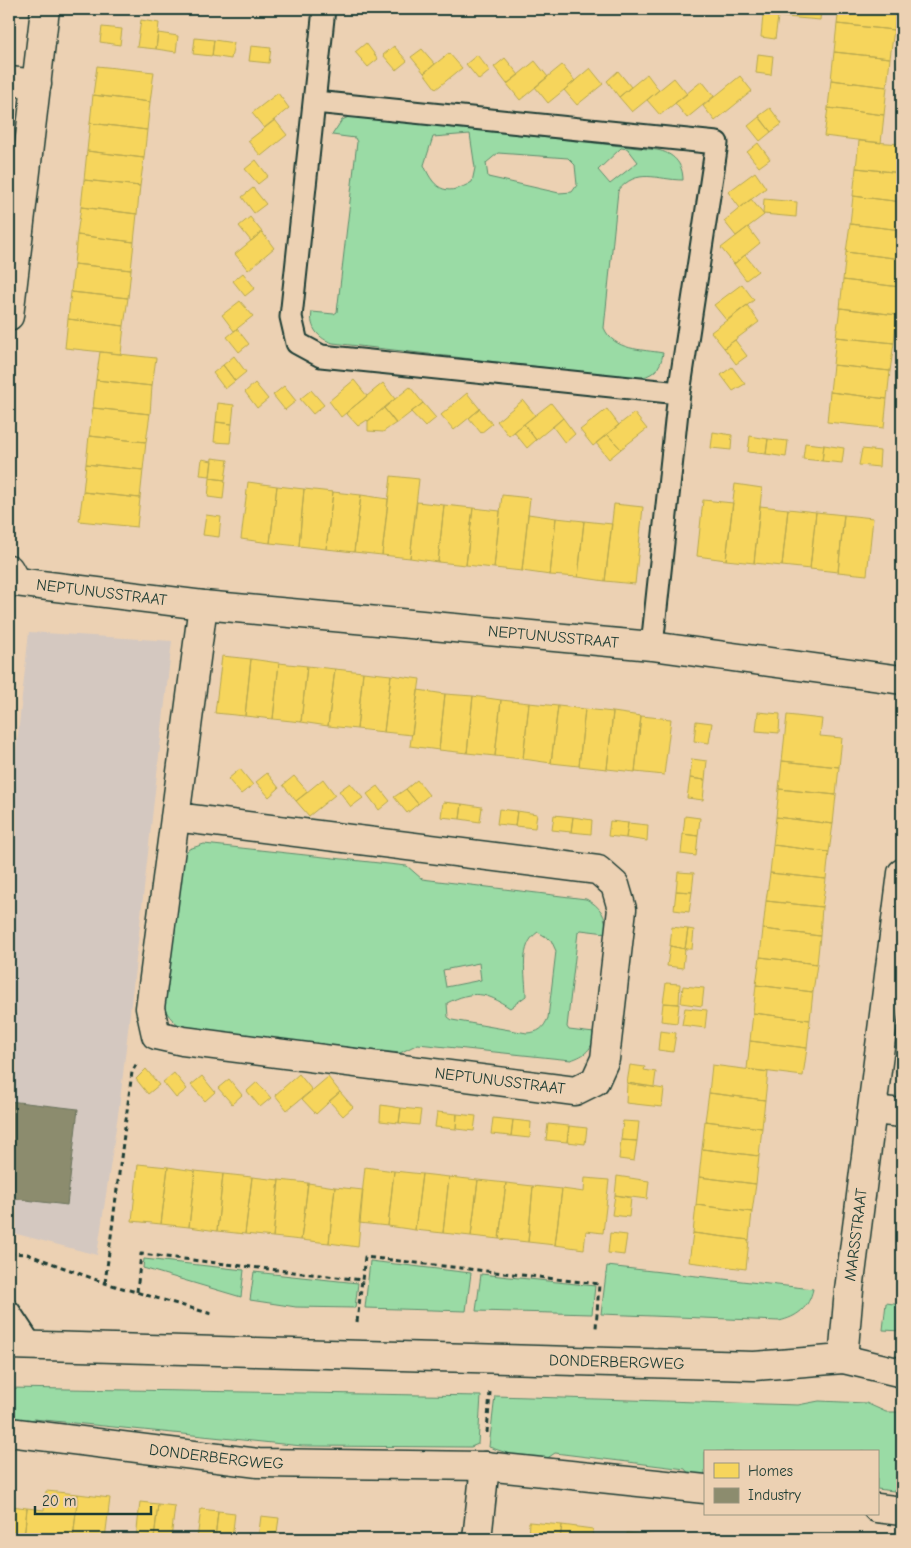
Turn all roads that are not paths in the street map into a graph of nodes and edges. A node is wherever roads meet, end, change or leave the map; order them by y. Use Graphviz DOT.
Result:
graph roads {
  1 [pos="45,9"];
  2 [pos="324,9"];
  3 [pos="9,81"];
  4 [pos="37,84"];
  5 [pos="315,102"];
  6 [pos="9,316"];
  7 [pos="679,393"];
  8 [pos="9,569"];
  9 [pos="203,605"];
  10 [pos="652,646"];
  11 [pos="902,680"];
  12 [pos="174,818"];
  13 [pos="902,873"];
  14 [pos="873,1110"];
  15 [pos="902,1113"];
  16 [pos="9,1311"];
  17 [pos="20,1346"];
  18 [pos="843,1359"];
  19 [pos="902,1373"];
  20 [pos="9,1432"];
  21 [pos="485,1466"];
  22 [pos="704,1488"];
  23 [pos="878,1508"];
  24 [pos="902,1511"];
  25 [pos="477,1539"];
  1 -- 4 [label="street"];
  2 -- 5 [label="lane"];
  3 -- 4 [label="street"];
  4 -- 6 [label="street"];
  5 -- 7 [label="lane"];
  5 -- 7 [label="lane"];
  7 -- 10 [label="lane"];
  8 -- 9 [label="street, NEPTUNUSSTRAAT"];
  9 -- 10 [label="street, NEPTUNUSSTRAAT"];
  9 -- 12 [label="street"];
  10 -- 11 [label="street, NEPTUNUSSTRAAT"];
  12 -- 12 [label="street, NEPTUNUSSTRAAT"];
  13 -- 14 [label="street, MARSSTRAAT"];
  14 -- 15 [label="street"];
  14 -- 18 [label="street, MARSSTRAAT"];
  16 -- 17 [label="lane"];
  17 -- 18 [label="street, DONDERBERGWEG"];
  18 -- 19 [label="street, DONDERBERGWEG"];
  20 -- 21 [label="street, DONDERBERGWEG"];
  21 -- 22 [label="street, DONDERBERGWEG"];
  21 -- 25 [label="street"];
  23 -- 24 [label="street"];
}
